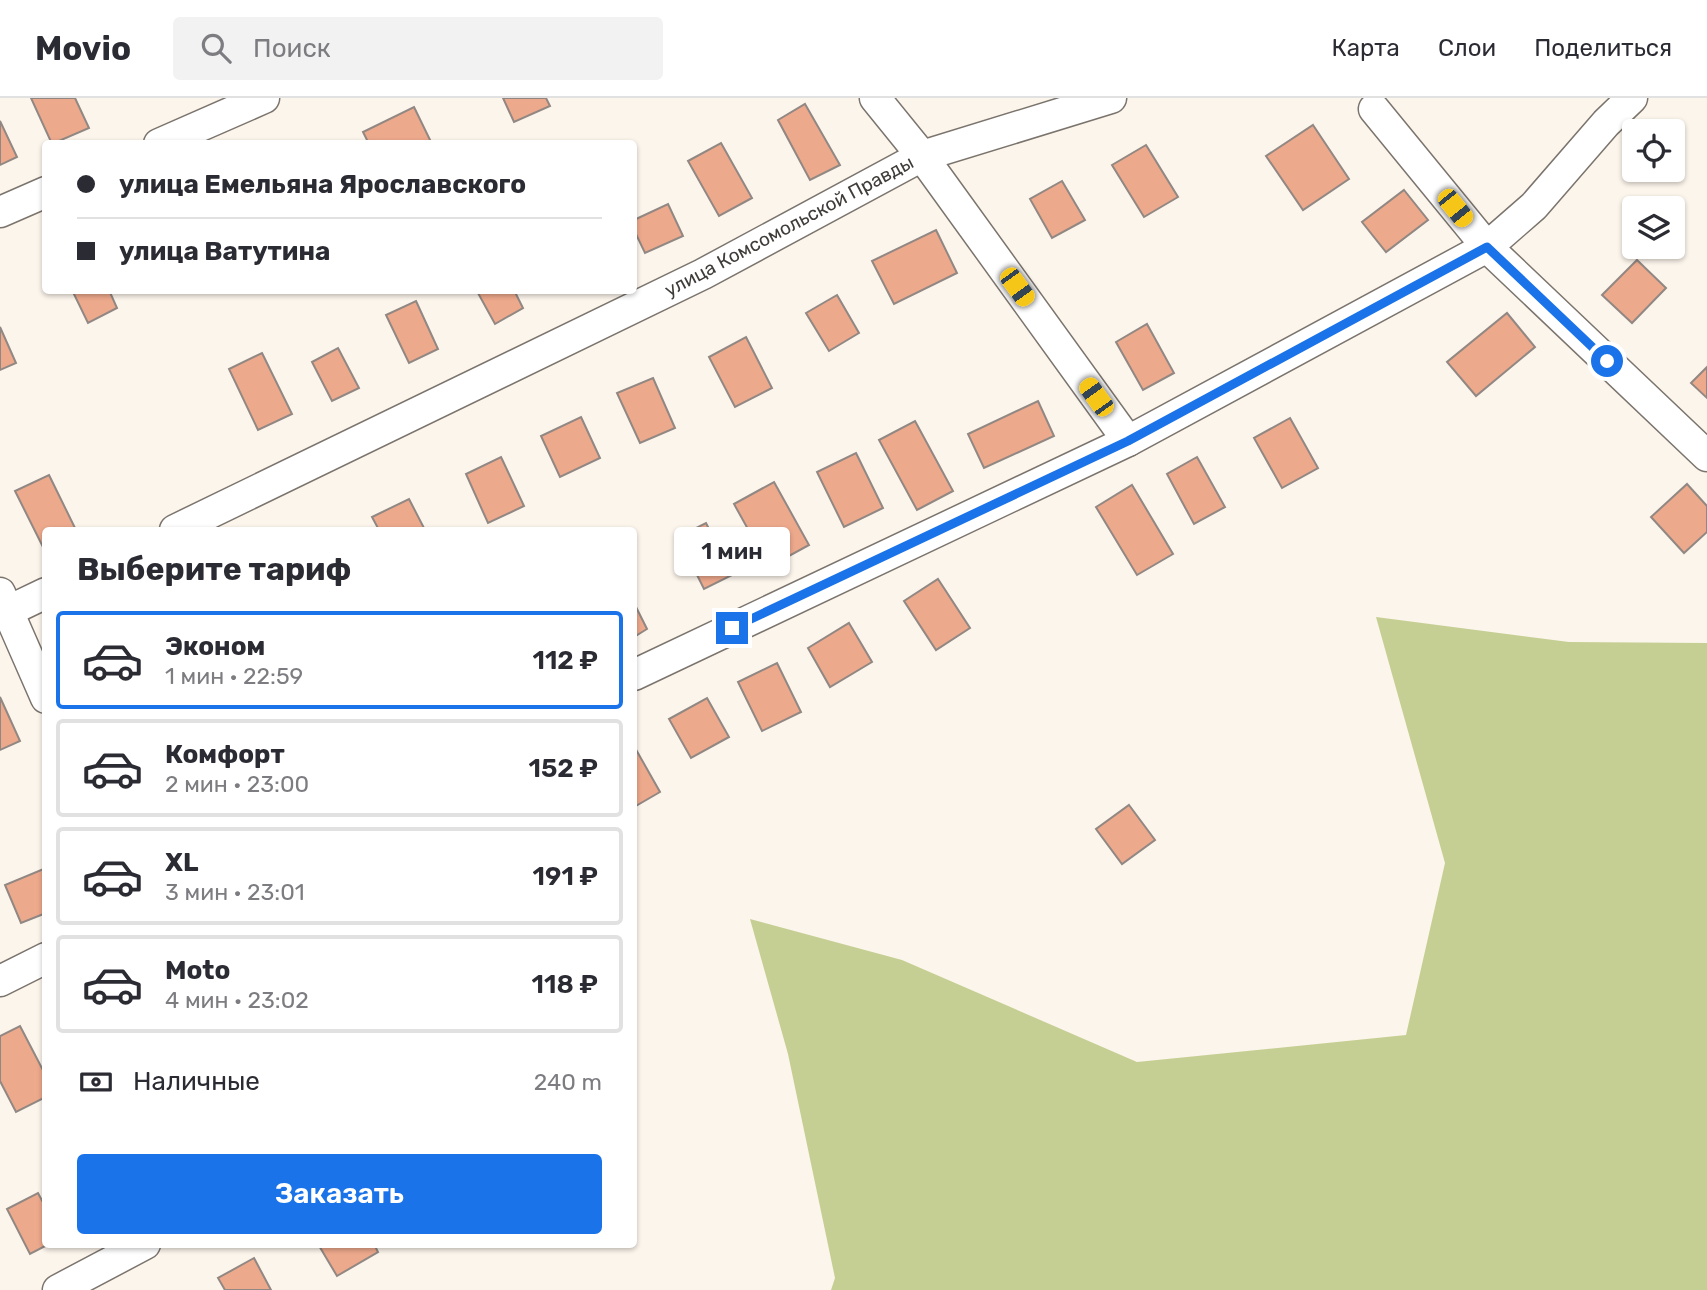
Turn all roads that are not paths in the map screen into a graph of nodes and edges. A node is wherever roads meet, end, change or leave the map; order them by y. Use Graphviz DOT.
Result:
graph roads {
  1 [pos="264,98"];
  2 [pos="875,98"];
  3 [pos="1111,98"];
  4 [pos="1632,98"];
  5 [pos="1374,108"];
  6 [pos="168,140"];
  7 [pos="922,156"];
  8 [pos="42,194"];
  9 [pos="0,212"];
  10 [pos="1487,247"];
  11 [pos="1128,441"];
  12 [pos="1707,456"];
  13 [pos="181,527"];
  14 [pos="42,594"];
  15 [pos="3,606"];
  16 [pos="637,674"];
  17 [pos="42,689"];
  18 [pos="42,960"];
  19 [pos="0,981"];
  20 [pos="137,1248"];
  21 [pos="58,1290"];
  1 -- 6 [label="street"];
  2 -- 7 [label="street"];
  3 -- 7 [label="street, улица Комсомольской Правды"];
  4 -- 10 [label="street"];
  5 -- 10 [label="street"];
  7 -- 11 [label="street"];
  7 -- 13 [label="street, улица Комсомольской Правды"];
  8 -- 9 [label="street"];
  10 -- 11 [label="street"];
  10 -- 12 [label="street"];
  11 -- 16 [label="street"];
  14 -- 15 [label="street"];
  15 -- 17 [label="street"];
  18 -- 19 [label="street"];
  20 -- 21 [label="street"];
}
